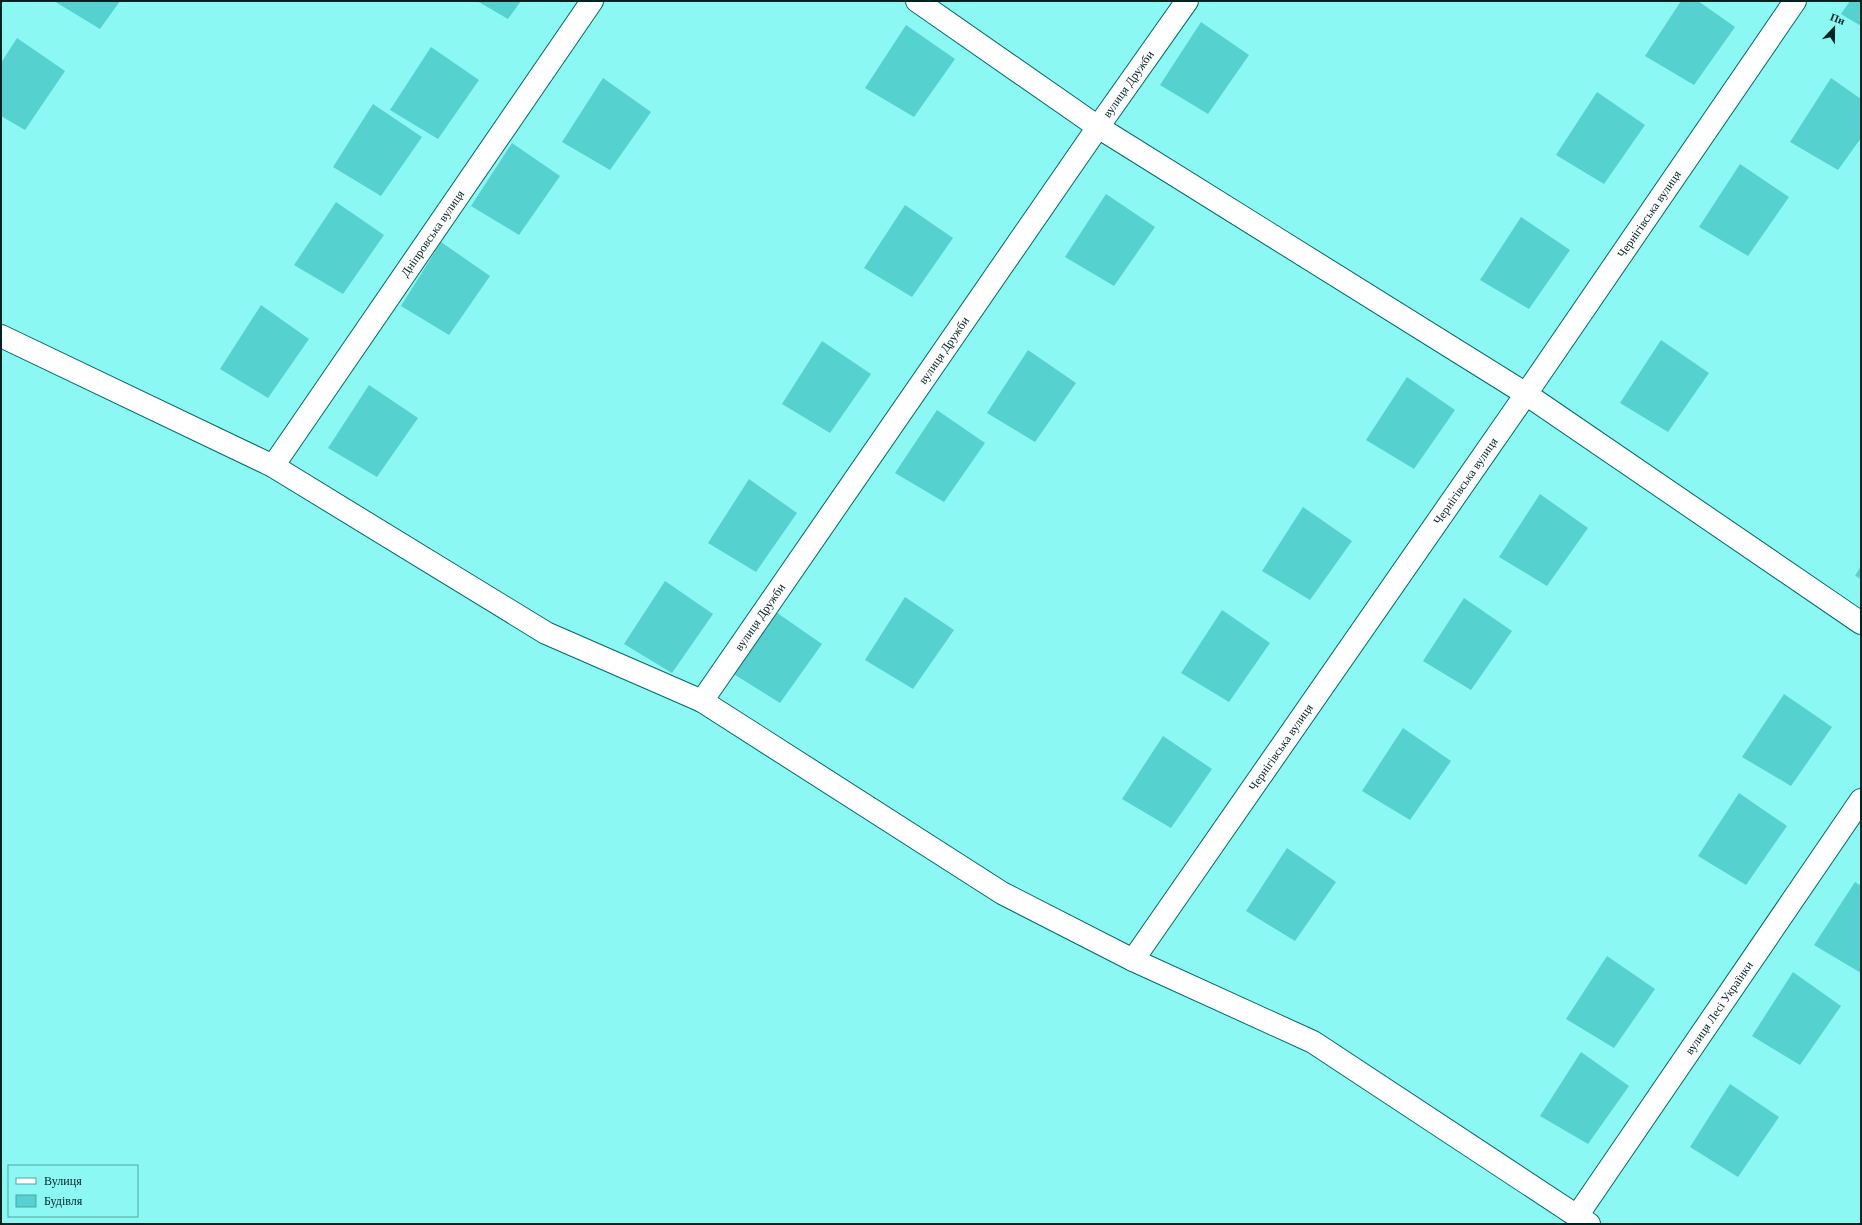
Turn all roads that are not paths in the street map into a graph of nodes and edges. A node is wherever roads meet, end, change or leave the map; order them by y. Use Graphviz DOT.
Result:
graph roads {
  1 [pos="592,1"];
  2 [pos="917,1"];
  3 [pos="1187,1"];
  4 [pos="1795,1"];
  5 [pos="1098,127"];
  6 [pos="1,336"];
  7 [pos="1526,394"];
  8 [pos="273,466"];
  9 [pos="1861,622"];
  10 [pos="702,702"];
  11 [pos="1861,800"];
  12 [pos="1133,960"];
  13 [pos="1583,1220"];
  1 -- 8 [label="street, Дніпровська вулиця"];
  2 -- 5 [label="street"];
  3 -- 5 [label="street, вулиця Дружби"];
  4 -- 7 [label="street, Чернігівська вулиця"];
  5 -- 7 [label="street"];
  5 -- 10 [label="street, вулиця Дружби"];
  6 -- 8 [label="street"];
  7 -- 9 [label="street"];
  7 -- 12 [label="street, Чернігівська вулиця"];
  8 -- 10 [label="street"];
  10 -- 12 [label="street"];
  11 -- 13 [label="street, вулиця Лесі Українки"];
  12 -- 13 [label="street"];
}
